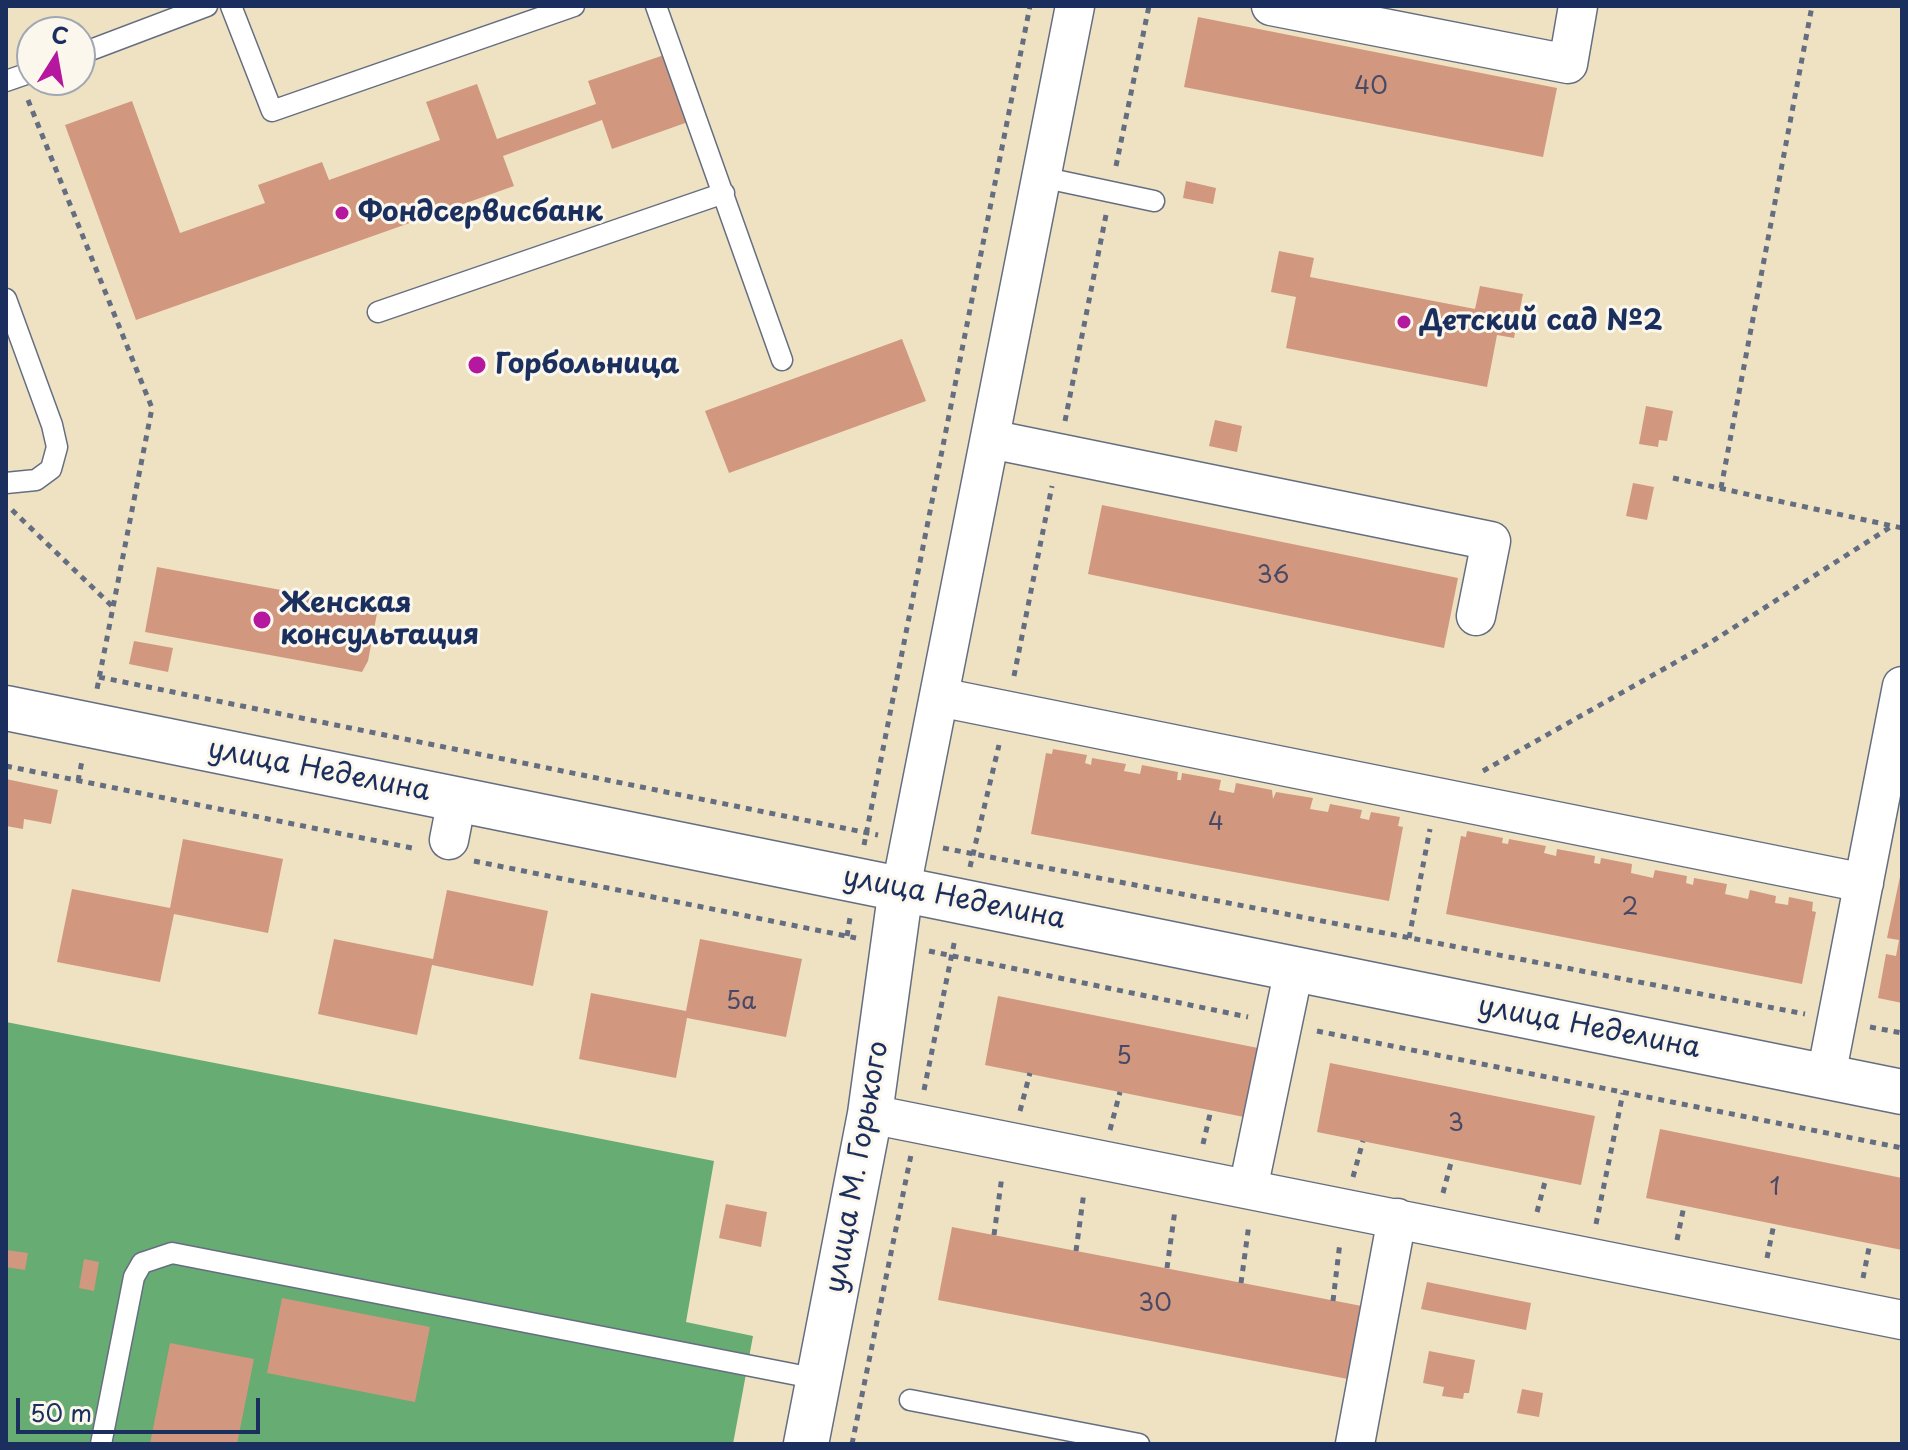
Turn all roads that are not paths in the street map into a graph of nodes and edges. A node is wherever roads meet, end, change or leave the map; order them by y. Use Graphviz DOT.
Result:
graph roads {
  1 [pos="207,6"];
  2 [pos="231,6"];
  3 [pos="574,6"];
  4 [pos="656,6"];
  5 [pos="1075,6"];
  6 [pos="1271,6"];
  7 [pos="1578,6"];
  8 [pos="96,48"];
  9 [pos="1041,177"];
  10 [pos="724,193"];
  11 [pos="1154,201"];
  12 [pos="6,299"];
  13 [pos="378,312"];
  14 [pos="782,360"];
  15 [pos="990,439"];
  16 [pos="6,483"];
  17 [pos="1476,616"];
  18 [pos="1902,686"];
  19 [pos="939,697"];
  20 [pos="6,708"];
  21 [pos="1864,883"];
  22 [pos="901,888"];
  23 [pos="1294,969"];
  24 [pos="1826,1076"];
  25 [pos="1902,1092"];
  26 [pos="870,1114"];
  27 [pos="1251,1189"];
  28 [pos="1397,1218"];
  29 [pos="1902,1320"];
  30 [pos="818,1379"];
  31 [pos="910,1400"];
  32 [pos="101,1444"];
  33 [pos="806,1444"];
  34 [pos="1139,1444"];
  35 [pos="1355,1444"];
  1 -- 8 [label="lane"];
  2 -- 3 [label="lane"];
  4 -- 10 [label="lane"];
  5 -- 9 [label="street"];
  6 -- 7 [label="street"];
  9 -- 11 [label="lane"];
  9 -- 15 [label="street"];
  10 -- 13 [label="lane"];
  10 -- 14 [label="lane"];
  12 -- 16 [label="lane"];
  15 -- 17 [label="street"];
  15 -- 19 [label="street"];
  18 -- 21 [label="street"];
  19 -- 21 [label="street"];
  19 -- 22 [label="street"];
  20 -- 22 [label="street, улица Неделина"];
  21 -- 24 [label="street"];
  22 -- 23 [label="street, улица Неделина"];
  22 -- 26 [label="street, улица М. Горького"];
  23 -- 24 [label="street, улица Неделина"];
  23 -- 27 [label="street"];
  24 -- 25 [label="street, улица Неделина"];
  26 -- 27 [label="street"];
  26 -- 30 [label="street, улица М. Горького"];
  27 -- 28 [label="street"];
  28 -- 29 [label="street"];
  28 -- 35 [label="street"];
  30 -- 32 [label="lane"];
  30 -- 33 [label="street, улица М. Горького"];
  31 -- 34 [label="lane"];
}
